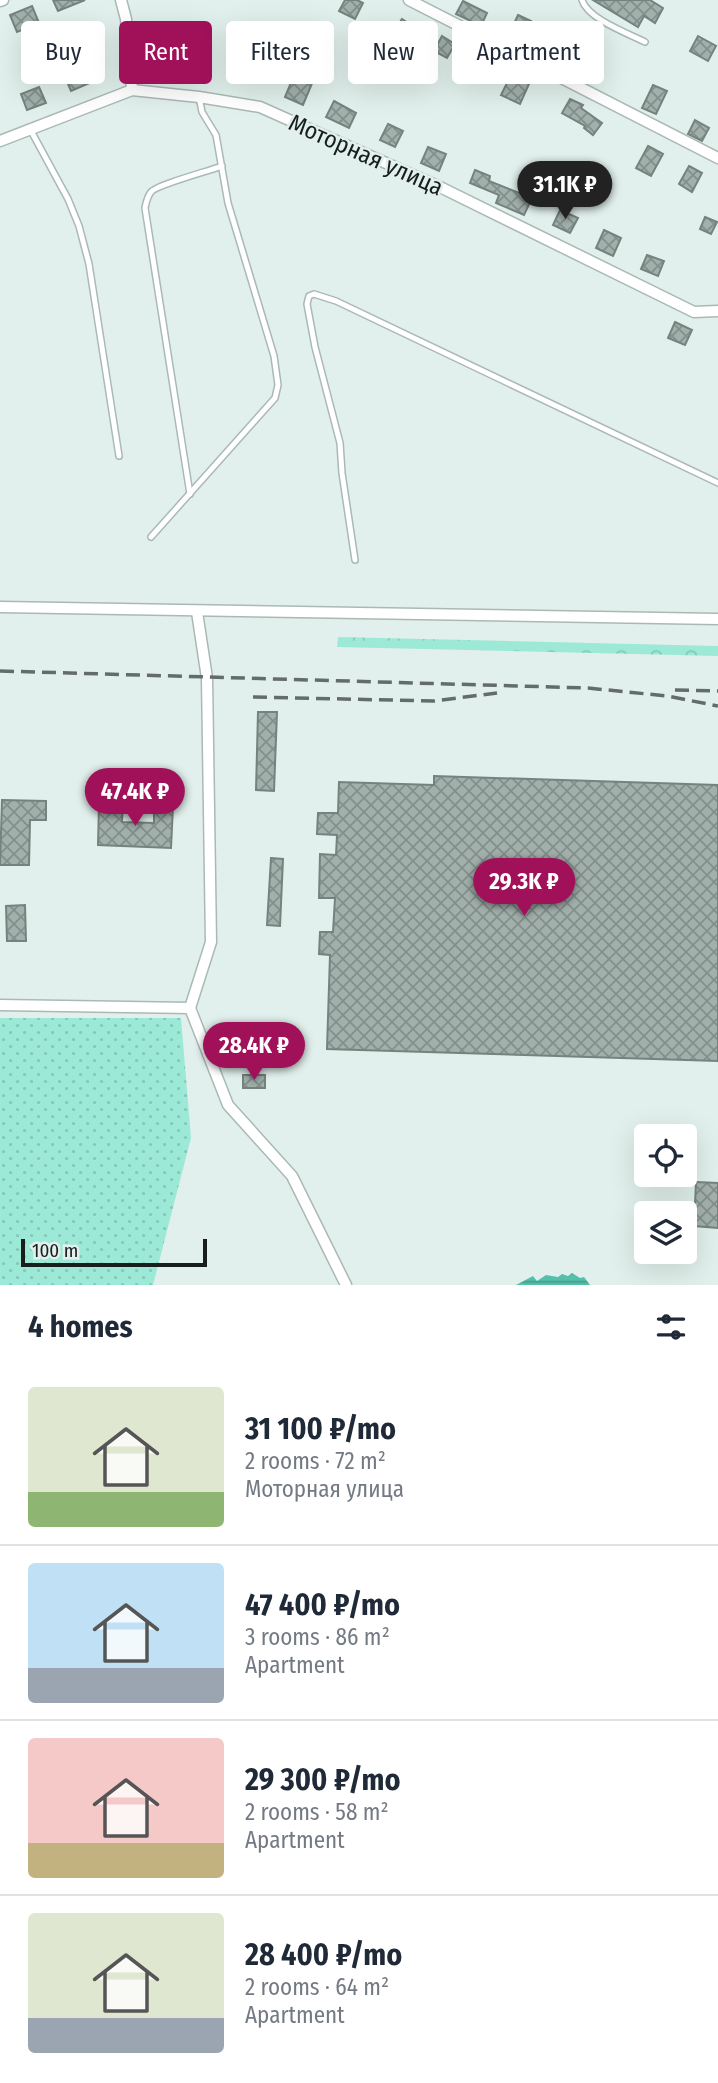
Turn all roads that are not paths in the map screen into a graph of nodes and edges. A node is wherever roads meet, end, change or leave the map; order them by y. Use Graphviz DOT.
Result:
graph roads {
  1 [pos="121,0"];
  2 [pos="409,0"];
  3 [pos="582,0"];
  4 [pos="645,42"];
  5 [pos="132,90"];
  6 [pos="199,97"];
  7 [pos="30,130"];
  8 [pos="0,141"];
  9 [pos="718,158"];
  10 [pos="222,166"];
  11 [pos="718,312"];
  12 [pos="119,456"];
  13 [pos="718,484"];
  14 [pos="190,494"];
  15 [pos="151,537"];
  16 [pos="355,559"];
  17 [pos="0,607"];
  18 [pos="197,612"];
  19 [pos="718,619"];
  20 [pos="0,1005"];
  21 [pos="190,1008"];
  22 [pos="346,1285"];
  1 -- 5 [label="street"];
  2 -- 9 [label="street"];
  3 -- 4 [label="lane"];
  5 -- 6 [label="street, Моторная улица"];
  5 -- 7 [label="street, Моторная улица"];
  6 -- 10 [label="lane"];
  6 -- 11 [label="street, Моторная улица"];
  7 -- 8 [label="street, Моторная улица"];
  7 -- 12 [label="lane"];
  10 -- 14 [label="lane"];
  10 -- 14 [label="lane"];
  13 -- 16 [label="lane"];
  14 -- 15 [label="lane"];
  17 -- 18 [label="street"];
  18 -- 19 [label="street"];
  18 -- 21 [label="street"];
  20 -- 21 [label="street"];
  21 -- 22 [label="street"];
}
